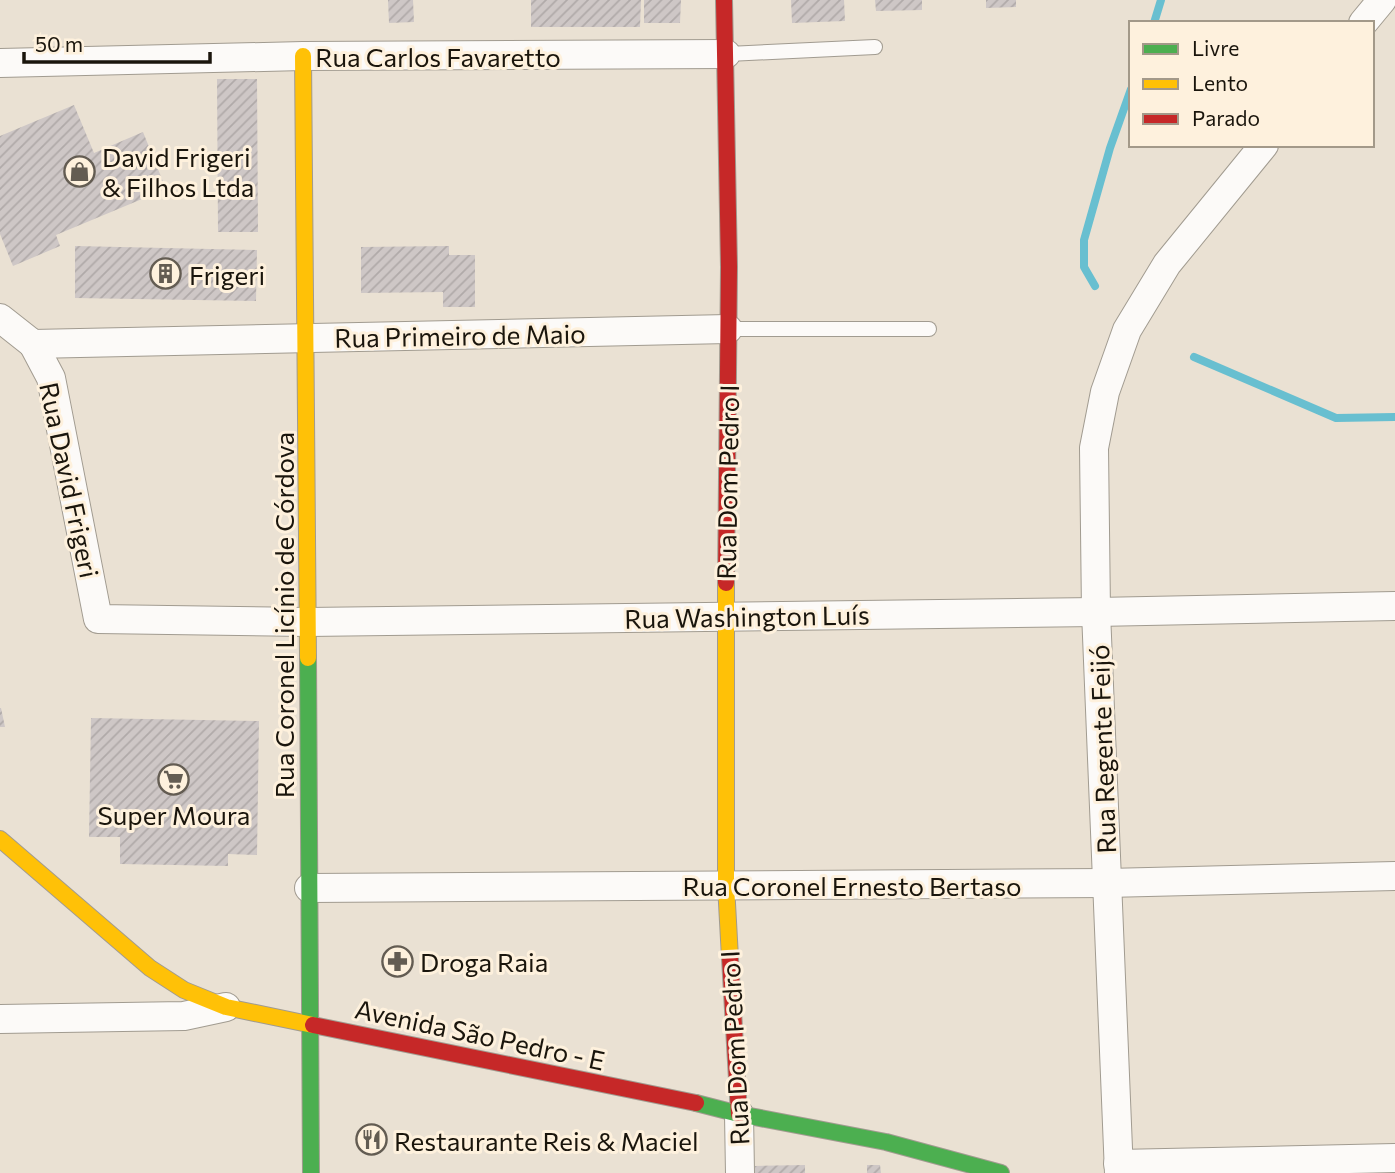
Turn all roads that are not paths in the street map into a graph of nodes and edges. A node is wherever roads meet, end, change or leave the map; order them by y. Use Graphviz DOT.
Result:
graph roads {
  1 [pos="724,0"];
  2 [pos="1382,0"];
  3 [pos="1365,21"];
  4 [pos="875,47"];
  5 [pos="726,54"];
  6 [pos="303,56"];
  7 [pos="0,63"];
  8 [pos="1262,147"];
  9 [pos="0,318"];
  10 [pos="728,329"];
  11 [pos="929,329"];
  12 [pos="305,338"];
  13 [pos="33,344"];
  14 [pos="1395,606"];
  15 [pos="1096,612"];
  16 [pos="726,617"];
  17 [pos="98,619"];
  18 [pos="307,622"];
  19 [pos="0,839"];
  20 [pos="1395,876"];
  21 [pos="1107,883"];
  22 [pos="726,885"];
  23 [pos="309,888"];
  24 [pos="226,1007"];
  25 [pos="0,1019"];
  26 [pos="309,1024"];
  27 [pos="739,1114"];
  28 [pos="1395,1158"];
  29 [pos="1119,1169"];
  30 [pos="312,1173"];
  31 [pos="740,1173"];
  32 [pos="1001,1173"];
  1 -- 5 [label="street, Rua Dom Pedro I"];
  2 -- 3 [label="street"];
  4 -- 5 [label="lane, Rua Carlos Favaretto"];
  5 -- 6 [label="street, Rua Carlos Favaretto"];
  5 -- 10 [label="street, Rua Dom Pedro I"];
  6 -- 7 [label="street, Rua Carlos Favaretto"];
  6 -- 12 [label="street, Rua Coronel Licínio de Córdova"];
  8 -- 15 [label="street, Rua Regente Feijó"];
  9 -- 13 [label="street"];
  10 -- 11 [label="lane, Rua Primeiro de Maio"];
  10 -- 12 [label="street, Rua Primeiro de Maio"];
  10 -- 16 [label="street, Rua Dom Pedro I"];
  12 -- 13 [label="street, Rua Primeiro de Maio"];
  12 -- 18 [label="street, Rua Coronel Licínio de Córdova"];
  13 -- 17 [label="street, Rua David Frigeri"];
  14 -- 15 [label="street, Rua Washington Luís"];
  15 -- 16 [label="street, Rua Washington Luís"];
  15 -- 21 [label="street, Rua Regente Feijó"];
  16 -- 18 [label="street, Rua Washington Luís"];
  16 -- 22 [label="street, Rua Dom Pedro I"];
  17 -- 18 [label="street, Rua Washington Luís"];
  18 -- 23 [label="street, Rua Coronel Licínio de Córdova"];
  19 -- 24 [label="street, Avenida São Pedro - E"];
  20 -- 21 [label="street, Rua Coronel Ernesto Bertaso"];
  21 -- 22 [label="street, Rua Coronel Ernesto Bertaso"];
  21 -- 29 [label="street, Rua Regente Feijó"];
  22 -- 23 [label="street, Rua Coronel Ernesto Bertaso"];
  22 -- 27 [label="street, Rua Dom Pedro I"];
  23 -- 26 [label="street, Rua Coronel Licínio de Córdova"];
  24 -- 25 [label="street"];
  24 -- 26 [label="street, Avenida São Pedro - E"];
  26 -- 27 [label="street, Avenida São Pedro - E"];
  26 -- 30 [label="street, Rua Coronel Licínio de Córdova"];
  27 -- 31 [label="street, Rua Dom Pedro I"];
  27 -- 32 [label="street, Avenida São Pedro - E"];
  28 -- 29 [label="street"];
}
